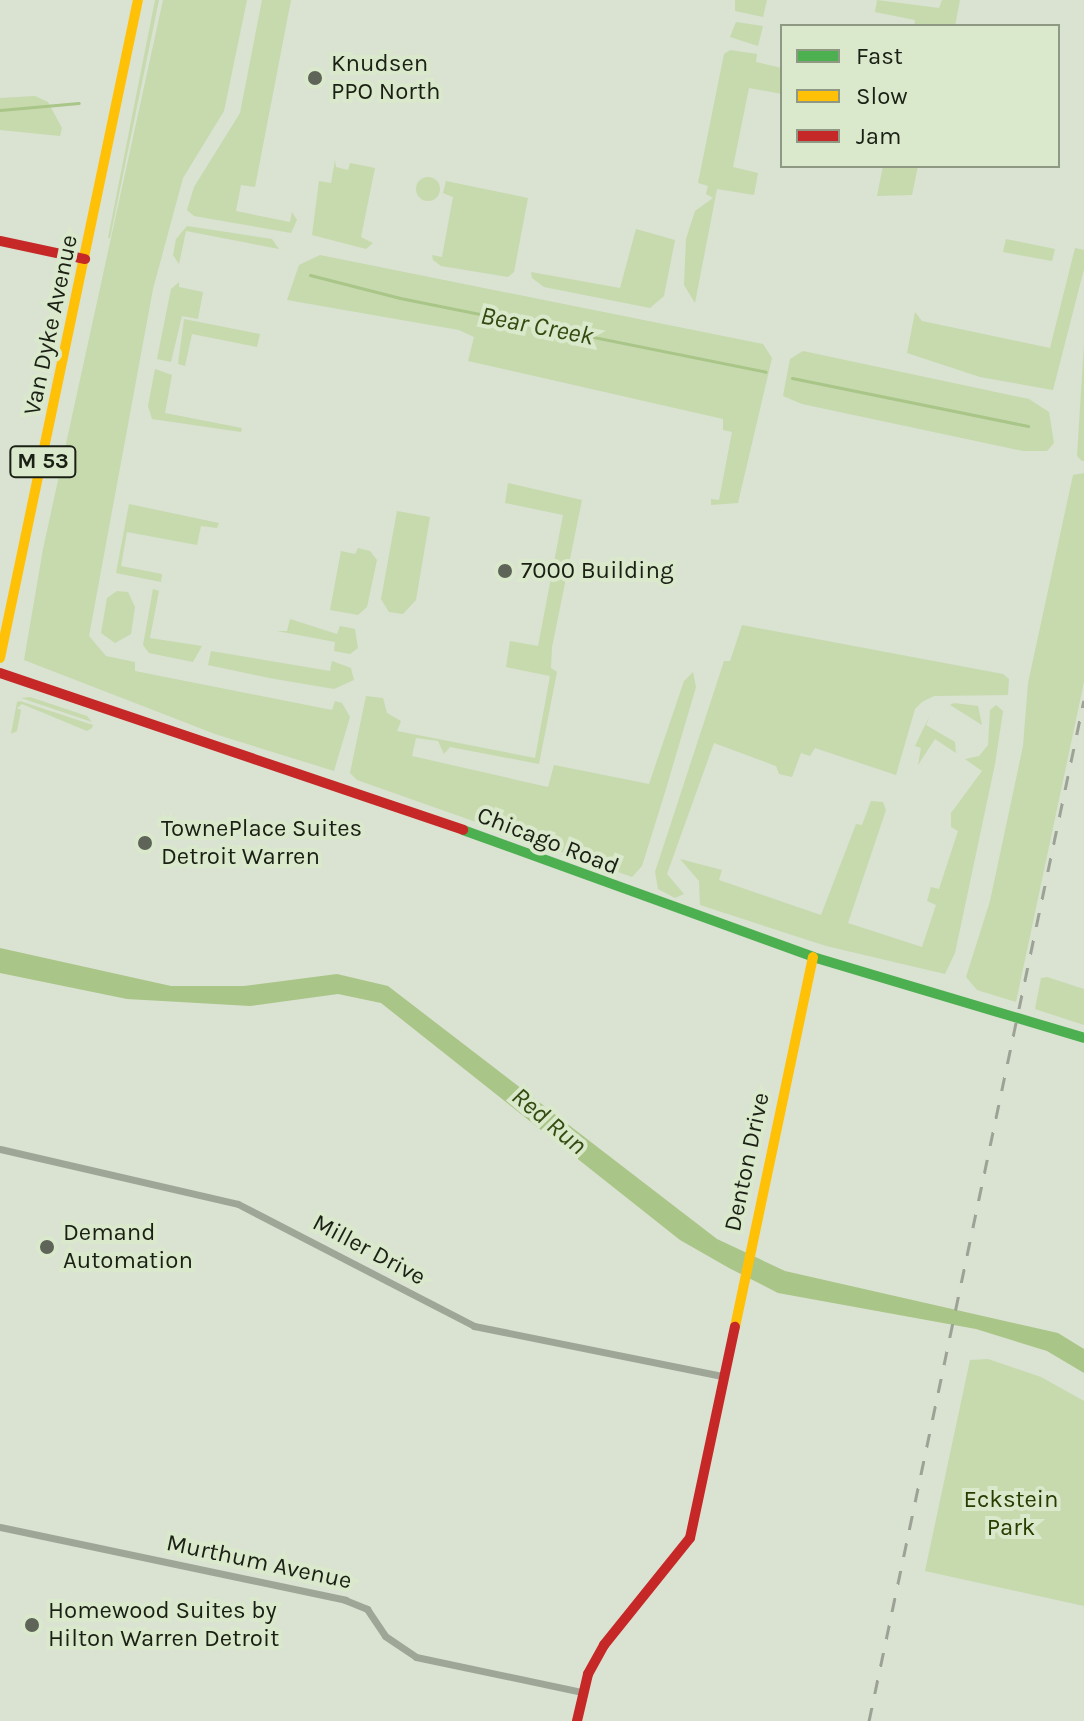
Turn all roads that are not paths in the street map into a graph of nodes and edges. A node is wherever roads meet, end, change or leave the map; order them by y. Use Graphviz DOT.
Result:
graph roads {
  1 [pos="138,0"];
  2 [pos="0,241"];
  3 [pos="85,259"];
  4 [pos="0,658"];
  5 [pos="0,673"];
  6 [pos="813,957"];
  7 [pos="1084,1038"];
  8 [pos="0,1149"];
  9 [pos="722,1376"];
  10 [pos="0,1527"];
  11 [pos="582,1692"];
  12 [pos="577,1721"];
  1 -- 3 [label="main road, Van Dyke Avenue / M 53"];
  2 -- 3 [label="main road"];
  3 -- 4 [label="main road, Van Dyke Avenue / M 53"];
  5 -- 6 [label="main road, Chicago Road"];
  6 -- 7 [label="main road, Chicago Road"];
  6 -- 9 [label="main road, Denton Drive"];
  8 -- 9 [label="street, Miller Drive"];
  9 -- 11 [label="main road, Denton Drive"];
  10 -- 11 [label="street, Murthum Avenue"];
  11 -- 12 [label="main road, Denton Drive"];
}
